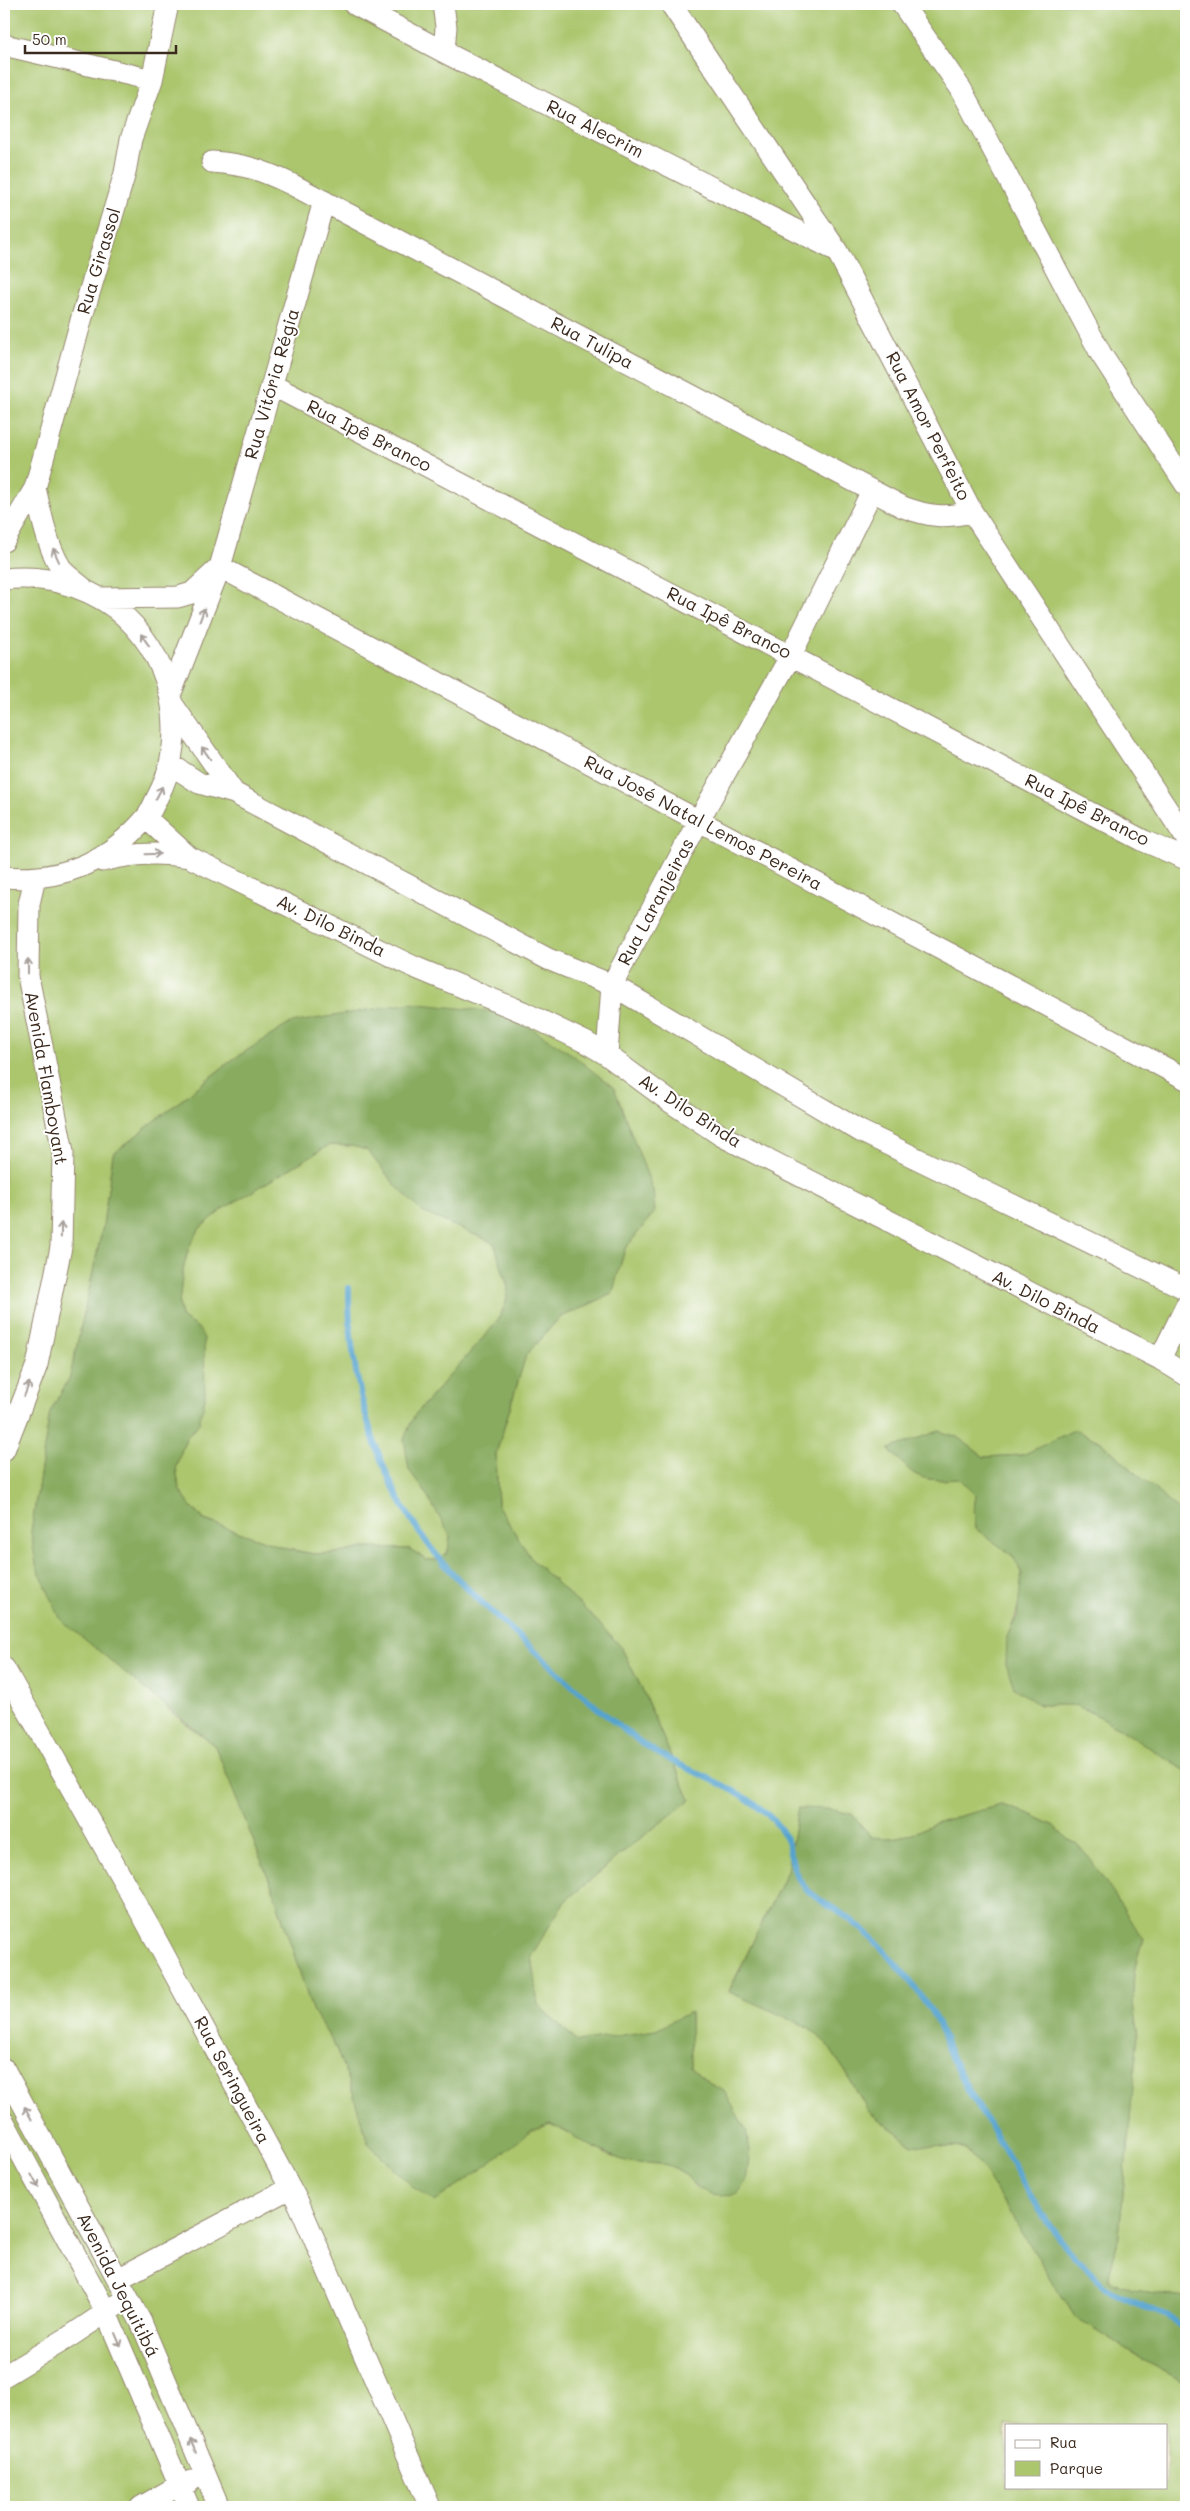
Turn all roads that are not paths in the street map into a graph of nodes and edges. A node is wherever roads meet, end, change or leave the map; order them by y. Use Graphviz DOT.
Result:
graph roads {
  1 [pos="168,4"];
  2 [pos="354,4"];
  3 [pos="443,4"];
  4 [pos="902,4"];
  5 [pos="673,8"];
  6 [pos="4,45"];
  7 [pos="444,52"];
  8 [pos="152,80"];
  9 [pos="212,162"];
  10 [pos="324,201"];
  11 [pos="837,251"];
  12 [pos="272,385"];
  13 [pos="1186,485"];
  14 [pos="35,488"];
  15 [pos="872,491"];
  16 [pos="972,512"];
  17 [pos="4,541"];
  18 [pos="220,568"];
  19 [pos="4,579"];
  20 [pos="93,595"];
  21 [pos="791,655"];
  22 [pos="171,698"];
  23 [pos="170,764"];
  24 [pos="234,793"];
  25 [pos="146,818"];
  26 [pos="699,820"];
  27 [pos="1186,838"];
  28 [pos="190,857"];
  29 [pos="1186,859"];
  30 [pos="88,864"];
  31 [pos="4,877"];
  32 [pos="35,878"];
  33 [pos="612,985"];
  34 [pos="607,1055"];
  35 [pos="1186,1079"];
  36 [pos="1186,1289"];
  37 [pos="1186,1306"];
  38 [pos="1160,1359"];
  39 [pos="1186,1375"];
  40 [pos="4,1450"];
  41 [pos="4,1668"];
  42 [pos="4,2069"];
  43 [pos="4,2122"];
  44 [pos="39,2134"];
  45 [pos="11,2152"];
  46 [pos="290,2188"];
  47 [pos="118,2279"];
  48 [pos="128,2298"];
  49 [pos="106,2311"];
  50 [pos="4,2376"];
  51 [pos="205,2475"];
  52 [pos="179,2486"];
  53 [pos="141,2507"];
  54 [pos="189,2507"];
  55 [pos="219,2507"];
  56 [pos="430,2507"];
  1 -- 8 [label="street, Rua Girassol"];
  2 -- 7 [label="street, Rua Alecrim"];
  3 -- 7 [label="street"];
  4 -- 13 [label="street"];
  5 -- 11 [label="street, Rua Amor Perfeito"];
  6 -- 8 [label="street"];
  7 -- 11 [label="street, Rua Alecrim"];
  8 -- 14 [label="street, Rua Girassol"];
  9 -- 10 [label="street, Rua Tulipa"];
  10 -- 12 [label="street, Rua Vitória Régia"];
  10 -- 15 [label="street, Rua Tulipa"];
  11 -- 16 [label="street, Rua Amor Perfeito"];
  12 -- 18 [label="street, Rua Vitória Régia"];
  12 -- 21 [label="street, Rua Ipê Branco"];
  14 -- 17 [label="street, Rua Girassol"];
  20 -- 14 [label="street, one-way"];
  15 -- 16 [label="street, Rua Tulipa"];
  15 -- 21 [label="street, Rua Laranjeiras"];
  16 -- 27 [label="street, Rua Amor Perfeito"];
  18 -- 20 [label="street"];
  22 -- 18 [label="street, Rua Vitória Régia, one-way"];
  18 -- 26 [label="street, Rua José Natal Lemos Pereira"];
  19 -- 20 [label="street"];
  22 -- 20 [label="street, one-way"];
  21 -- 26 [label="street, Rua Laranjeiras"];
  21 -- 29 [label="street, Rua Ipê Branco"];
  22 -- 23 [label="street"];
  24 -- 22 [label="street, one-way"];
  23 -- 24 [label="street"];
  25 -- 23 [label="street, one-way"];
  24 -- 33 [label="street"];
  25 -- 28 [label="street"];
  25 -- 30 [label="street"];
  26 -- 33 [label="street, Rua Laranjeiras"];
  26 -- 35 [label="street, Rua José Natal Lemos Pereira"];
  30 -- 28 [label="street, one-way"];
  28 -- 34 [label="street, Av. Dilo Binda"];
  30 -- 32 [label="street"];
  31 -- 32 [label="street"];
  40 -- 32 [label="street, Avenida Flamboyant, one-way"];
  33 -- 34 [label="street, Rua Laranjeiras"];
  33 -- 36 [label="street"];
  34 -- 38 [label="street, Av. Dilo Binda"];
  37 -- 38 [label="street"];
  38 -- 39 [label="street, Av. Dilo Binda"];
  41 -- 46 [label="street, Rua Seringueira"];
  44 -- 42 [label="street, Avenida Jequitibá, one-way"];
  43 -- 45 [label="street, Avenida Jequitibá"];
  44 -- 45 [label="street"];
  44 -- 47 [label="street, Avenida Jequitibá"];
  45 -- 49 [label="street, Avenida Jequitibá, one-way"];
  46 -- 47 [label="street"];
  46 -- 56 [label="street, Rua Seringueira"];
  47 -- 48 [label="street, Avenida Jequitibá"];
  47 -- 49 [label="street"];
  48 -- 49 [label="street"];
  51 -- 48 [label="street, Avenida Jequitibá, one-way"];
  49 -- 50 [label="street"];
  49 -- 52 [label="street, Avenida Jequitibá, one-way"];
  51 -- 52 [label="street"];
  51 -- 55 [label="street, Avenida Jequitibá"];
  52 -- 53 [label="street"];
  52 -- 54 [label="street, Avenida Jequitibá"];
}
